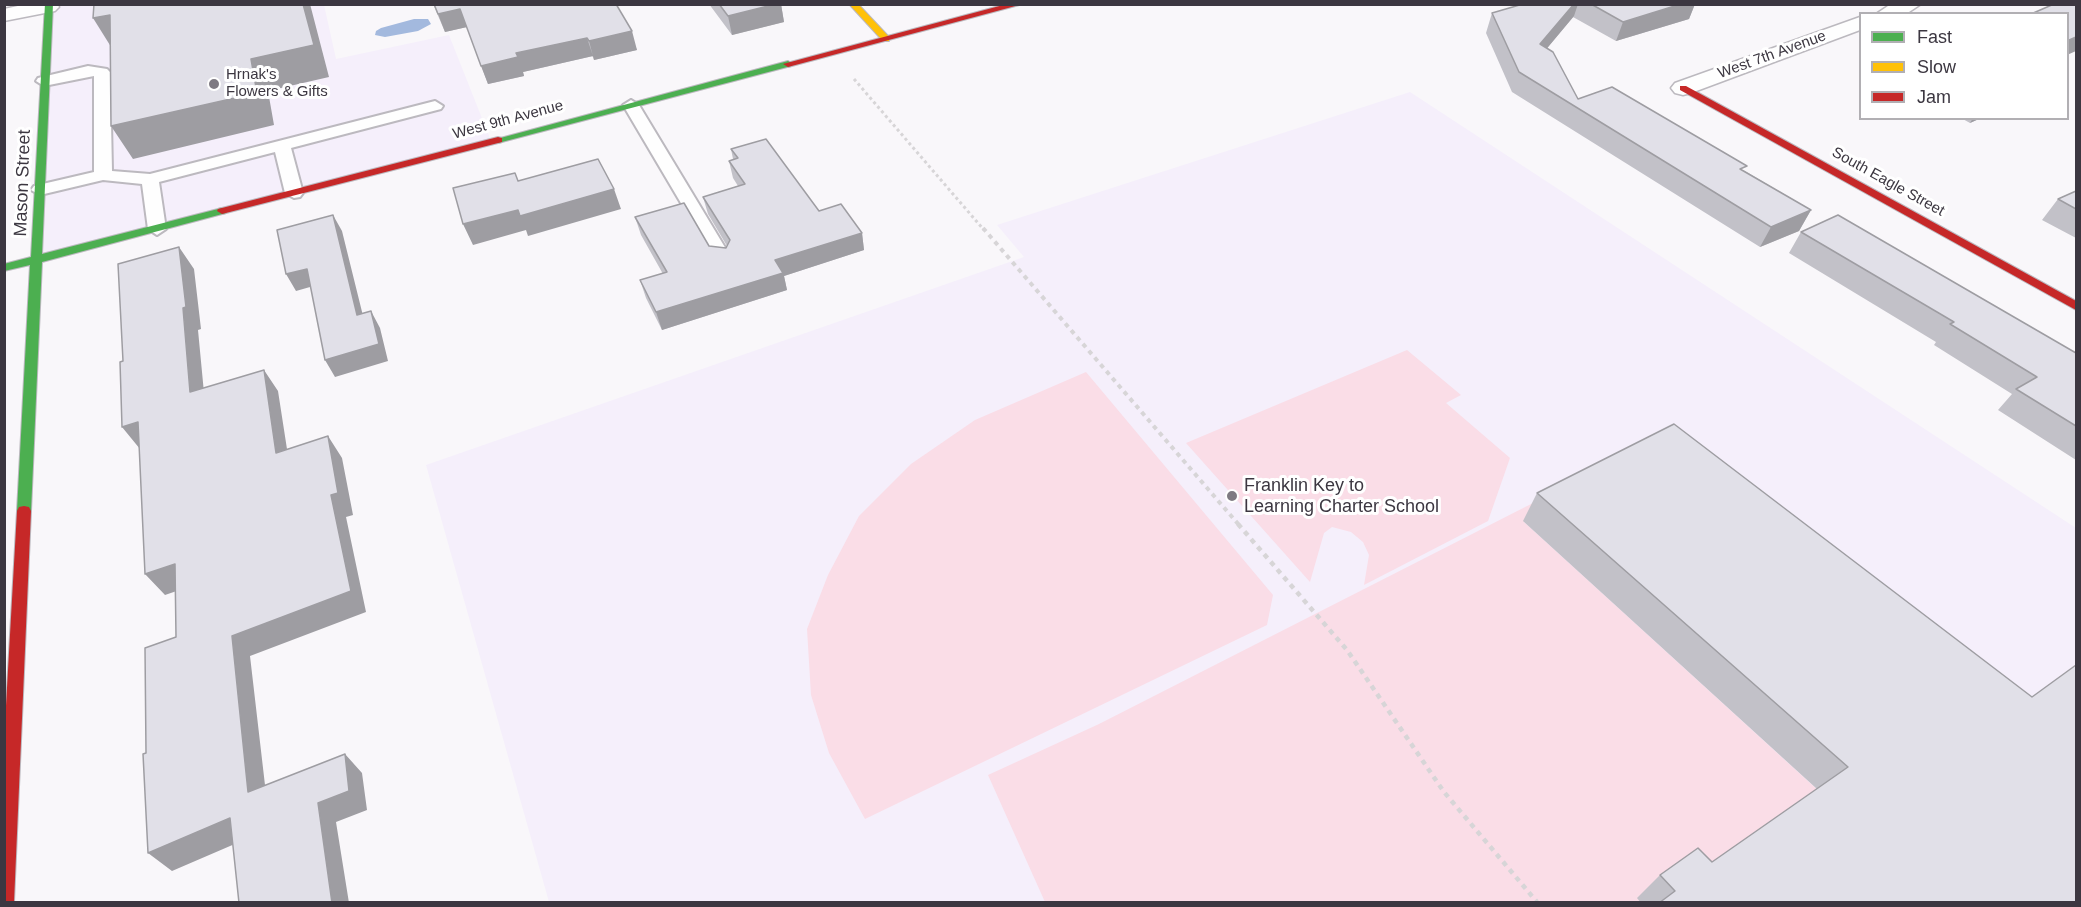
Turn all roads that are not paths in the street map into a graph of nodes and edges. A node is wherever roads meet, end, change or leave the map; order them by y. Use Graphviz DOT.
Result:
graph roads {
  1 [pos="853,4"];
  2 [pos="1019,4"];
  3 [pos="1911,4"];
  4 [pos="49,6"];
  5 [pos="1891,12"];
  6 [pos="4,15"];
  7 [pos="1859,23"];
  8 [pos="886,39"];
  9 [pos="44,81"];
  10 [pos="1683,87"];
  11 [pos="631,105"];
  12 [pos="435,106"];
  13 [pos="282,145"];
  14 [pos="103,175"];
  15 [pos="150,179"];
  16 [pos="40,190"];
  17 [pos="294,193"];
  18 [pos="157,229"];
  19 [pos="38,259"];
  20 [pos="723,259"];
  21 [pos="4,268"];
  22 [pos="2076,306"];
  23 [pos="5,903"];
  1 -- 8 [label="street"];
  2 -- 8 [label="street, West 9th Avenue"];
  3 -- 5 [label="street"];
  4 -- 6 [label="street"];
  4 -- 9 [label="street, Mason Street"];
  7 -- 10 [label="street, West 7th Avenue"];
  8 -- 11 [label="street, West 9th Avenue"];
  9 -- 14 [label="lane"];
  9 -- 16 [label="street, Mason Street"];
  10 -- 22 [label="street, South Eagle Street"];
  11 -- 17 [label="street, West 9th Avenue"];
  11 -- 20 [label="lane"];
  12 -- 13 [label="lane"];
  13 -- 15 [label="lane"];
  13 -- 17 [label="lane"];
  14 -- 15 [label="lane"];
  14 -- 16 [label="lane"];
  15 -- 18 [label="lane"];
  16 -- 19 [label="street, Mason Street"];
  17 -- 18 [label="street, West 9th Avenue"];
  18 -- 19 [label="street, West 9th Avenue"];
  19 -- 21 [label="street, West 9th Avenue"];
  19 -- 23 [label="street, Mason Street"];
}
